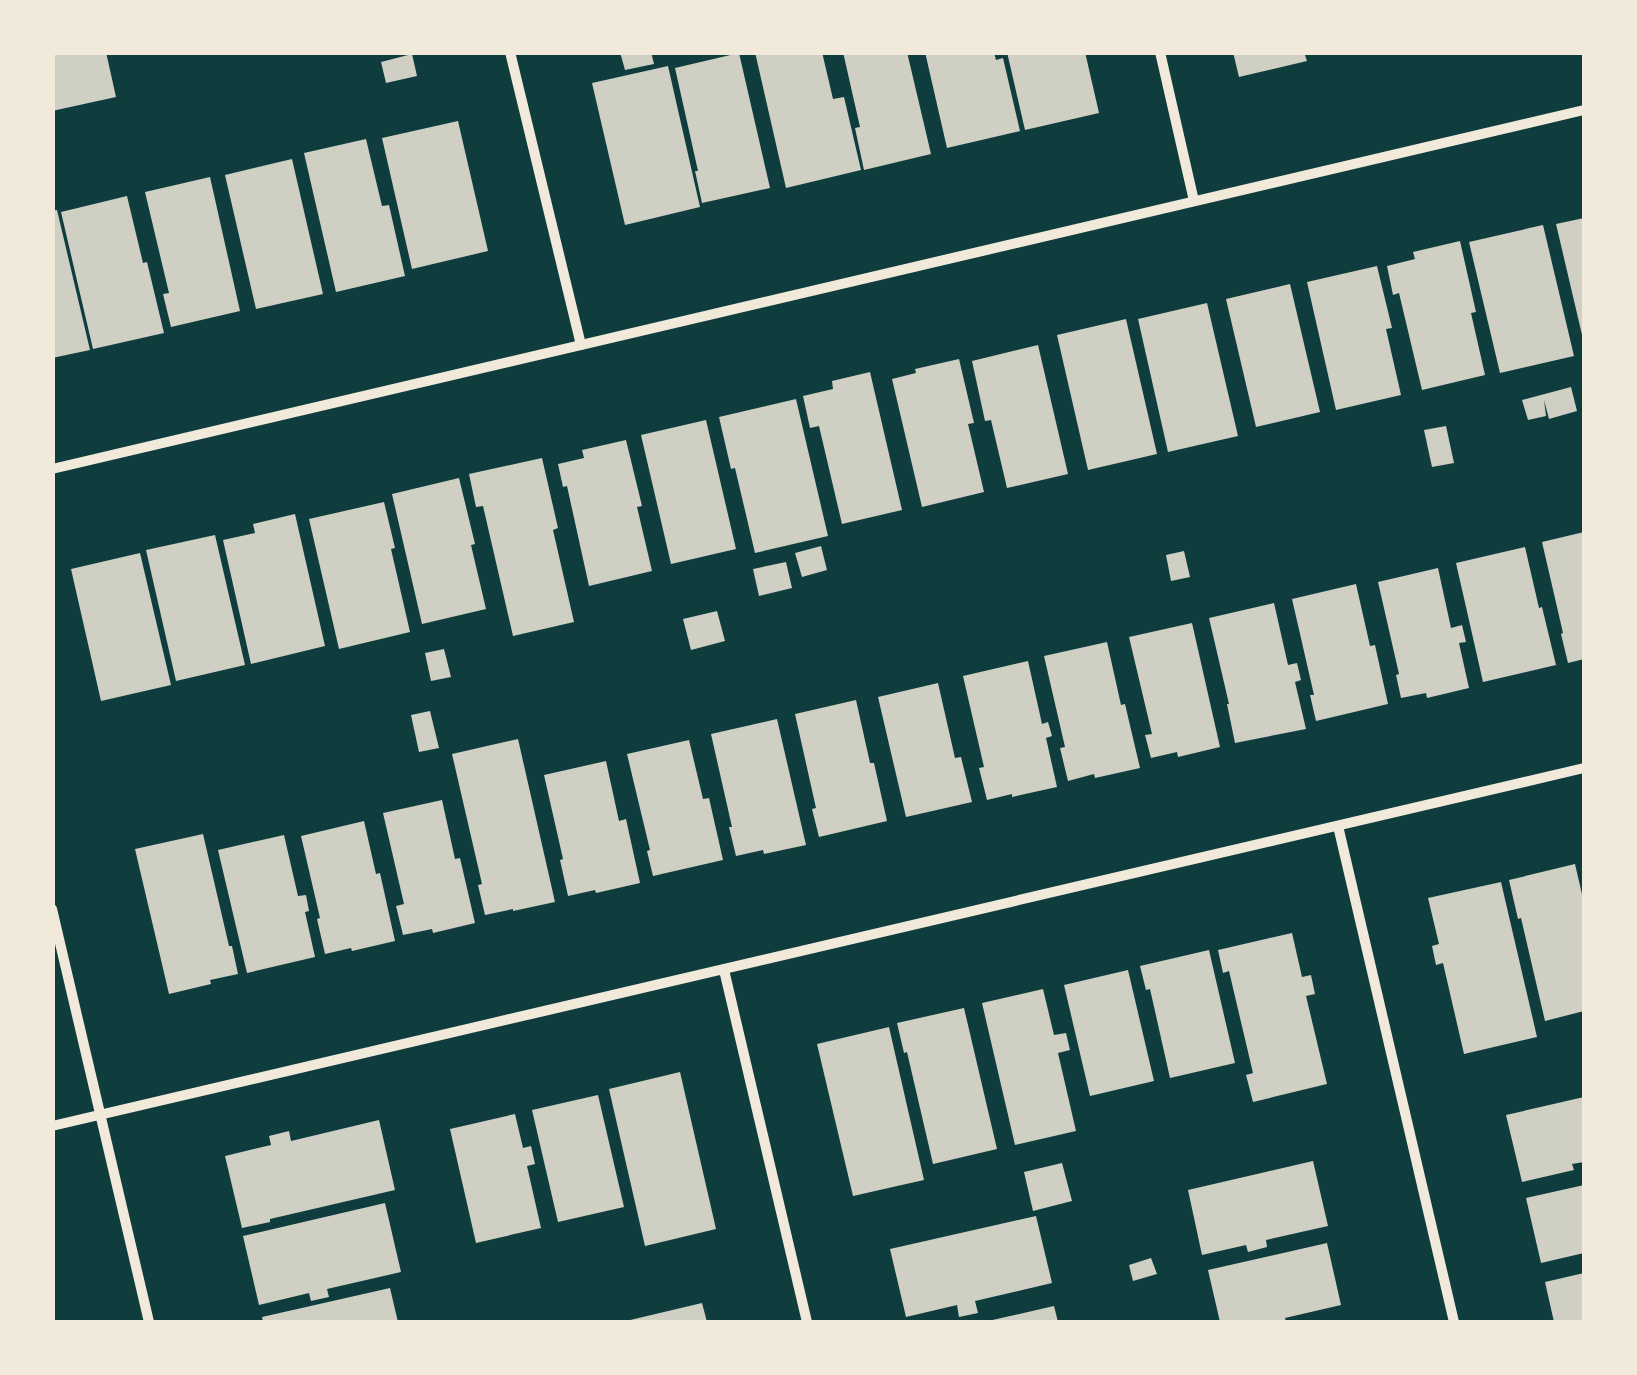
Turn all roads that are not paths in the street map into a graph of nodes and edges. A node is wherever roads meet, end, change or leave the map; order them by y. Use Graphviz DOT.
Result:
graph roads {
  1 [pos="510,52"];
  2 [pos="1160,52"];
  3 [pos="1584,110"];
  4 [pos="1194,201"];
  5 [pos="581,345"];
  6 [pos="52,469"];
  7 [pos="1584,768"];
  8 [pos="1338,826"];
  9 [pos="52,909"];
  10 [pos="724,970"];
  11 [pos="101,1115"];
  12 [pos="52,1126"];
  13 [pos="150,1322"];
  14 [pos="807,1322"];
  15 [pos="1454,1322"];
  1 -- 5 [label="street"];
  2 -- 4 [label="street"];
  3 -- 4 [label="street"];
  4 -- 5 [label="street"];
  5 -- 6 [label="street"];
  7 -- 8 [label="street"];
  8 -- 10 [label="street"];
  8 -- 15 [label="street"];
  9 -- 11 [label="street"];
  10 -- 11 [label="street"];
  10 -- 14 [label="street"];
  11 -- 12 [label="street"];
  11 -- 13 [label="street"];
}
